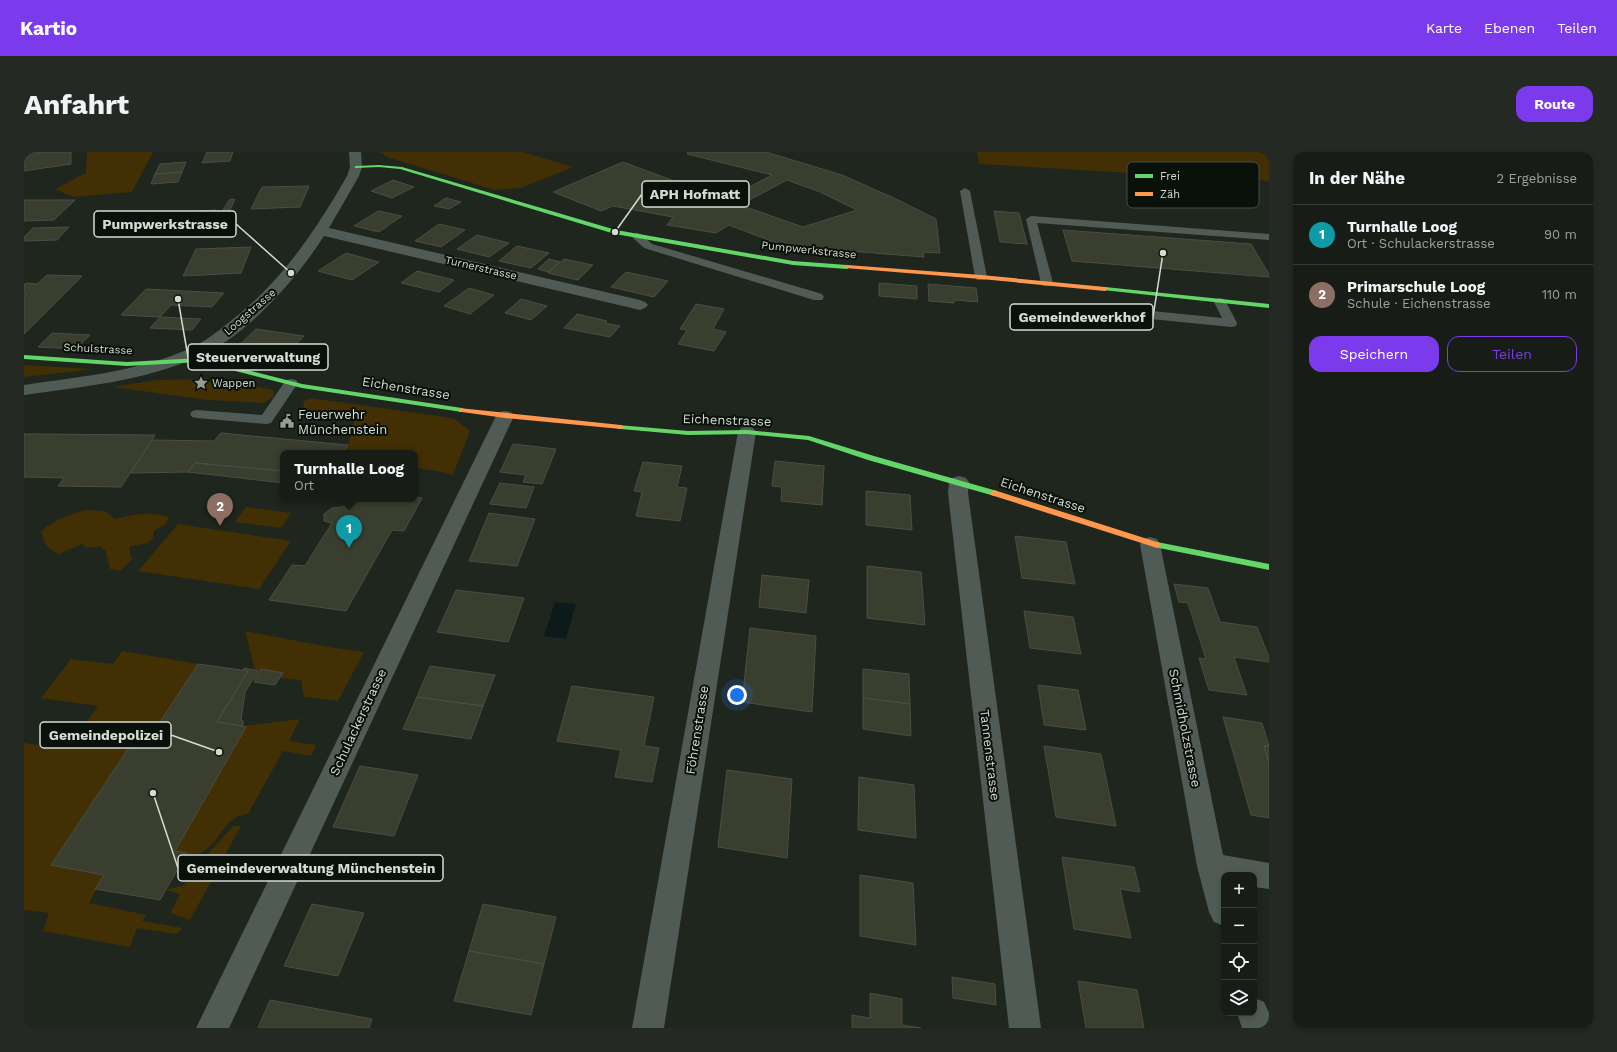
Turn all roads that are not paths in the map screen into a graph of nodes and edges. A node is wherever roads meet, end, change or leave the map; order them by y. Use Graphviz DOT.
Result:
graph roads {
  1 [pos="354,152"];
  2 [pos="356,167"];
  3 [pos="966,191"];
  4 [pos="322,232"];
  5 [pos="637,236"];
  6 [pos="1269,237"];
  7 [pos="981,277"];
  8 [pos="1047,284"];
  9 [pos="818,297"];
  10 [pos="1220,302"];
  11 [pos="640,305"];
  12 [pos="1269,306"];
  13 [pos="1091,309"];
  14 [pos="24,357"];
  15 [pos="171,362"];
  16 [pos="291,383"];
  17 [pos="24,390"];
  18 [pos="196,414"];
  19 [pos="505,416"];
  20 [pos="747,432"];
  21 [pos="959,482"];
  22 [pos="1150,544"];
  23 [pos="1269,567"];
  24 [pos="1211,866"];
  25 [pos="1269,876"];
  26 [pos="1223,908"];
  27 [pos="1254,1016"];
  28 [pos="212,1028"];
  29 [pos="648,1028"];
  30 [pos="1025,1028"];
  31 [pos="1258,1028"];
  1 -- 2 [label="street"];
  2 -- 4 [label="street, Loogstrasse"];
  2 -- 5 [label="street, Pumpwerkstrasse"];
  3 -- 7 [label="lane"];
  4 -- 11 [label="street, Turnerstrasse"];
  4 -- 15 [label="street, Loogstrasse"];
  5 -- 7 [label="street, Pumpwerkstrasse"];
  5 -- 9 [label="lane"];
  6 -- 8 [label="lane"];
  7 -- 8 [label="street, Pumpwerkstrasse"];
  8 -- 10 [label="street, Pumpwerkstrasse"];
  10 -- 12 [label="street, Pumpwerkstrasse"];
  10 -- 13 [label="lane"];
  14 -- 15 [label="street, Schulstrasse"];
  15 -- 16 [label="street, Eichenstrasse"];
  15 -- 17 [label="street, Loogstrasse"];
  16 -- 18 [label="lane"];
  16 -- 19 [label="street, Eichenstrasse"];
  19 -- 20 [label="street, Eichenstrasse"];
  19 -- 28 [label="street, Schulackerstrasse"];
  20 -- 21 [label="street, Eichenstrasse"];
  20 -- 29 [label="street, Föhrenstrasse"];
  21 -- 22 [label="street, Eichenstrasse"];
  21 -- 30 [label="street, Tannenstrasse"];
  22 -- 23 [label="street, Eichenstrasse"];
  22 -- 24 [label="street, Schmidholzstrasse"];
  24 -- 25 [label="street"];
  24 -- 26 [label="street, Schmidholzstrasse"];
  27 -- 31 [label="street"];
}
